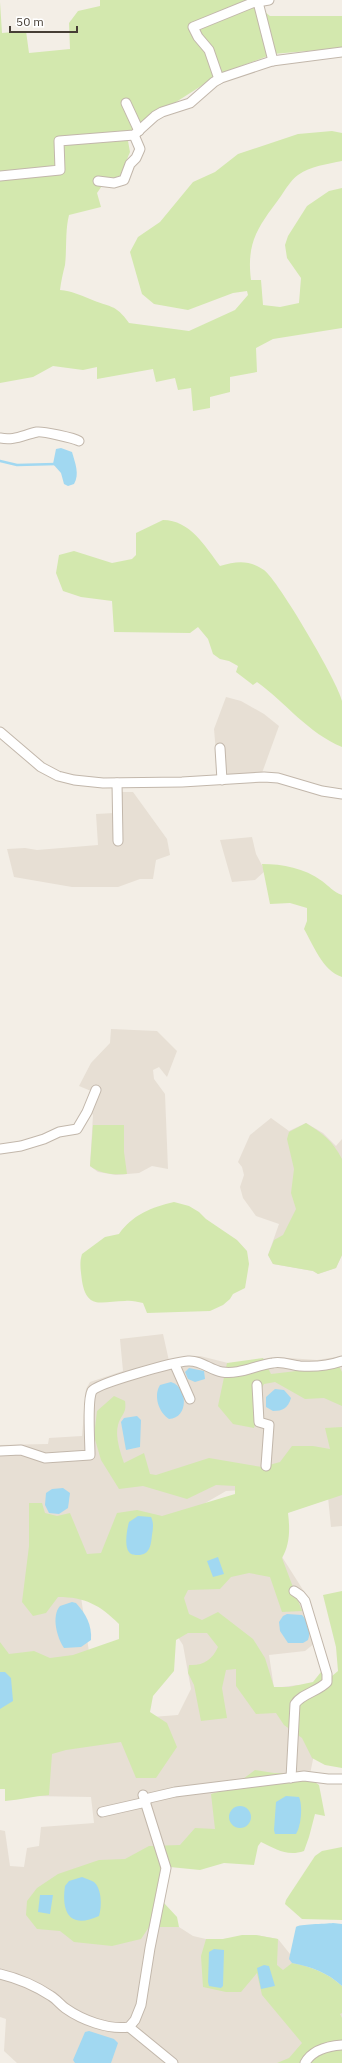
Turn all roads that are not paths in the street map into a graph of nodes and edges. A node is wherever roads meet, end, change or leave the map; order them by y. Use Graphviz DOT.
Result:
graph roads {
  1 [pos="269,0"];
  2 [pos="258,2"];
  3 [pos="342,52"];
  4 [pos="273,61"];
  5 [pos="219,79"];
  6 [pos="126,103"];
  7 [pos="137,133"];
  8 [pos="0,176"];
  9 [pos="98,181"];
  10 [pos="0,438"];
  11 [pos="79,441"];
  12 [pos="0,732"];
  13 [pos="220,748"];
  14 [pos="222,780"];
  15 [pos="117,783"];
  16 [pos="342,794"];
  17 [pos="118,841"];
  18 [pos="96,1090"];
  19 [pos="0,1149"];
  20 [pos="342,1361"];
  21 [pos="175,1364"];
  22 [pos="257,1385"];
  23 [pos="190,1400"];
  24 [pos="0,1451"];
  25 [pos="266,1466"];
  26 [pos="294,1591"];
  27 [pos="291,1778"];
  28 [pos="342,1779"];
  29 [pos="144,1799"];
  30 [pos="102,1812"];
  31 [pos="0,1974"];
  32 [pos="129,2027"];
  33 [pos="342,2045"];
  34 [pos="174,2063"];
  35 [pos="305,2063"];
  1 -- 2 [label="street"];
  2 -- 4 [label="street"];
  2 -- 5 [label="street"];
  3 -- 4 [label="street"];
  4 -- 5 [label="street"];
  5 -- 7 [label="street"];
  6 -- 7 [label="street"];
  7 -- 8 [label="street"];
  7 -- 9 [label="street"];
  10 -- 11 [label="street"];
  12 -- 15 [label="street"];
  13 -- 14 [label="street"];
  14 -- 15 [label="street"];
  14 -- 16 [label="street"];
  15 -- 17 [label="street"];
  18 -- 19 [label="street"];
  20 -- 21 [label="street"];
  21 -- 23 [label="street"];
  21 -- 24 [label="street"];
  22 -- 25 [label="street"];
  26 -- 27 [label="street"];
  27 -- 28 [label="street"];
  27 -- 29 [label="street"];
  29 -- 30 [label="street"];
  29 -- 32 [label="street"];
  31 -- 32 [label="street"];
  32 -- 34 [label="street"];
  33 -- 35 [label="street"];
}
